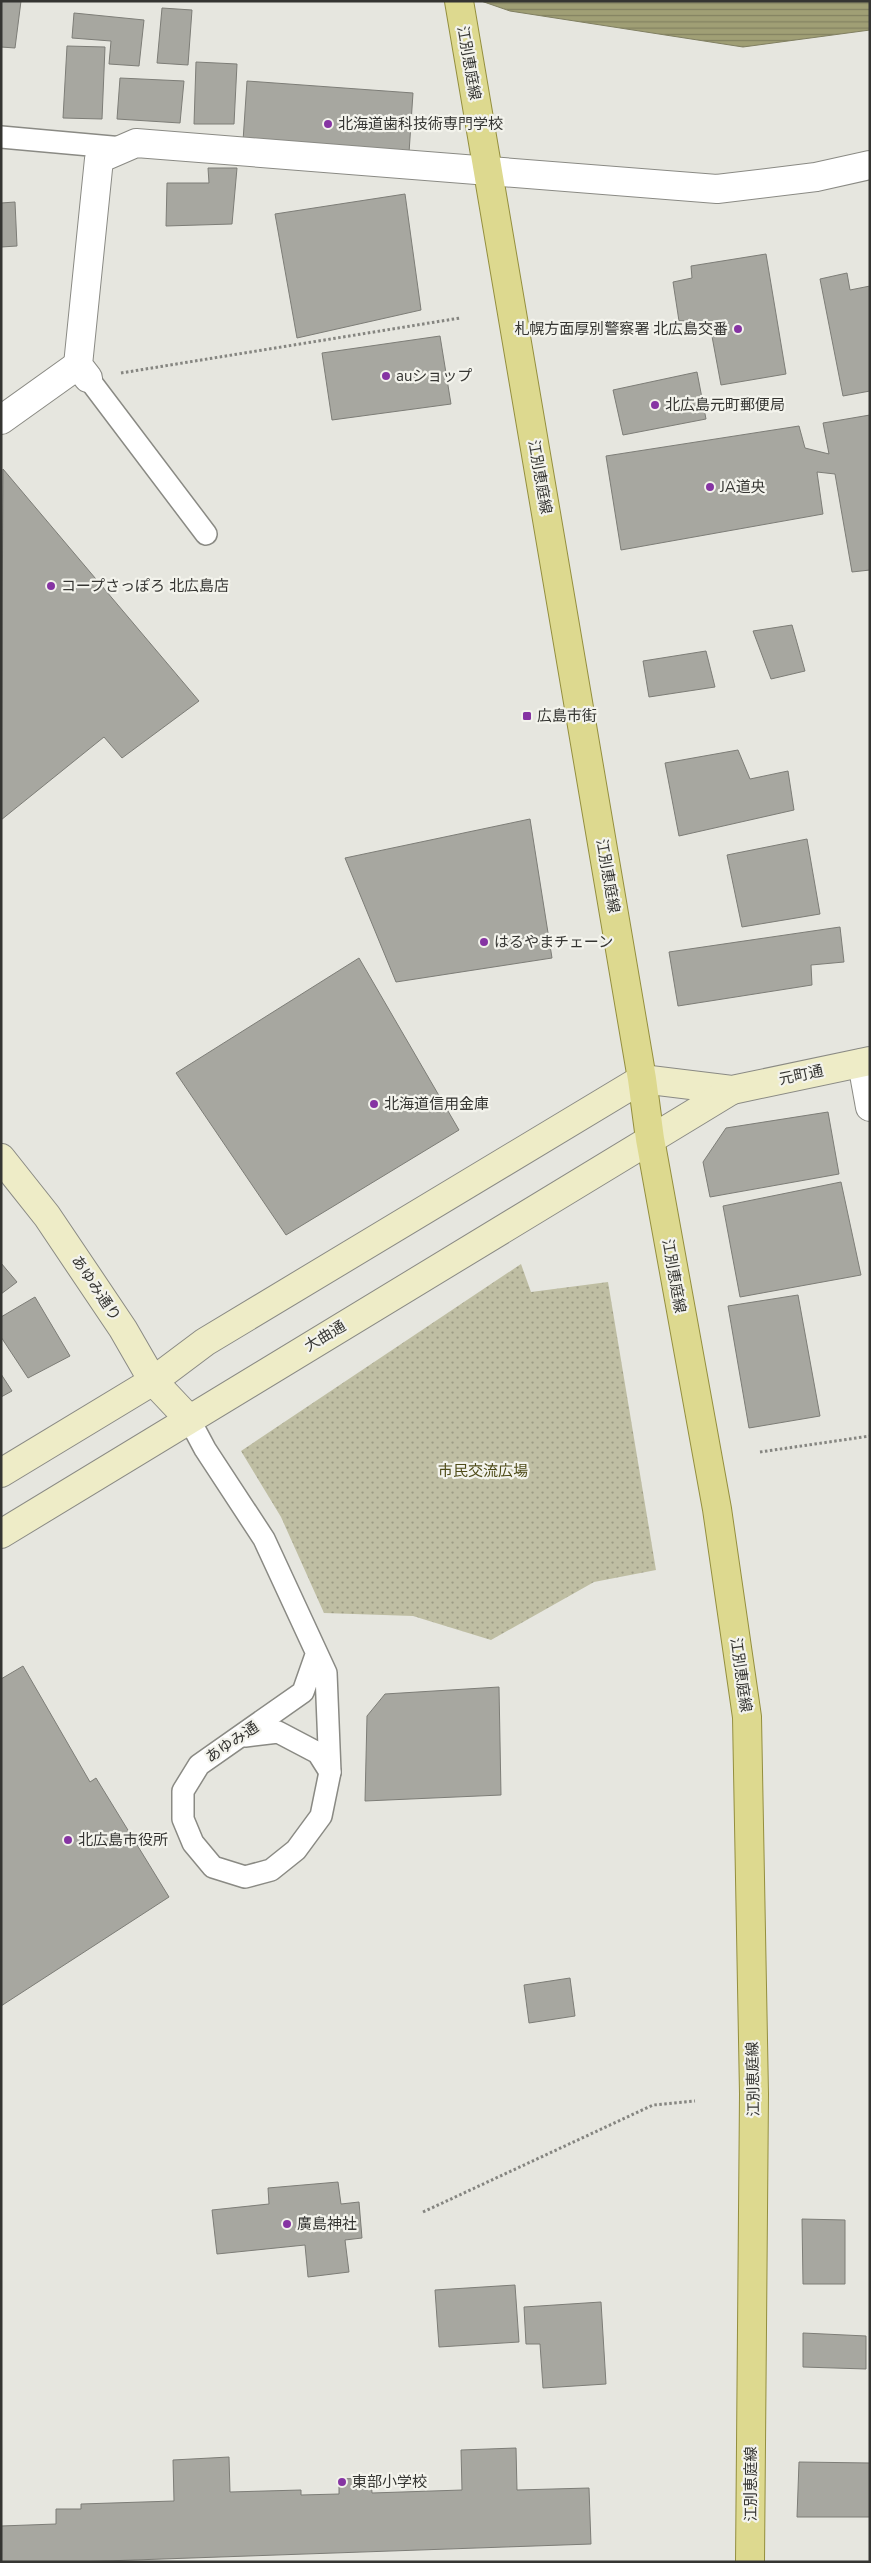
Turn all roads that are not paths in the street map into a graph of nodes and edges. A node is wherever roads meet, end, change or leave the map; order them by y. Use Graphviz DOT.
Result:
graph roads {
  1 [pos="459,1"];
  2 [pos="1,137"];
  3 [pos="123,148"];
  4 [pos="870,165"];
  5 [pos="488,170"];
  6 [pos="83,372"];
  7 [pos="1,420"];
  8 [pos="206,534"];
  9 [pos="866,1062"];
  10 [pos="642,1079"];
  11 [pos="732,1090"];
  12 [pos="870,1107"];
  13 [pos="650,1139"];
  14 [pos="1,1158"];
  15 [pos="153,1381"];
  16 [pos="189,1419"];
  17 [pos="1,1474"];
  18 [pos="1,1534"];
  19 [pos="316,1655"];
  20 [pos="242,1737"];
  21 [pos="330,1772"];
  22 [pos="750,2562"];
  1 -- 5 [label="main road, 江別恵庭線"];
  2 -- 3 [label="lane"];
  3 -- 5 [label="street"];
  3 -- 6 [label="street"];
  4 -- 5 [label="street"];
  5 -- 10 [label="main road, 江別恵庭線"];
  6 -- 7 [label="street"];
  6 -- 8 [label="lane"];
  9 -- 11 [label="main road, 元町通"];
  9 -- 12 [label="street"];
  10 -- 11 [label="main road"];
  10 -- 13 [label="main road, 江別恵庭線"];
  10 -- 15 [label="main road"];
  11 -- 13 [label="main road, 大曲通"];
  13 -- 16 [label="main road, 大曲通"];
  13 -- 22 [label="main road, 江別恵庭線"];
  14 -- 15 [label="main road, あゆみ通り"];
  15 -- 16 [label="main road, あゆみ通り"];
  15 -- 17 [label="main road"];
  16 -- 18 [label="main road, 大曲通"];
  16 -- 19 [label="lane, あゆみ通"];
  19 -- 20 [label="lane, あゆみ通"];
  19 -- 21 [label="lane, あゆみ通"];
  20 -- 21 [label="lane"];
  20 -- 21 [label="lane, あゆみ通"];
}
